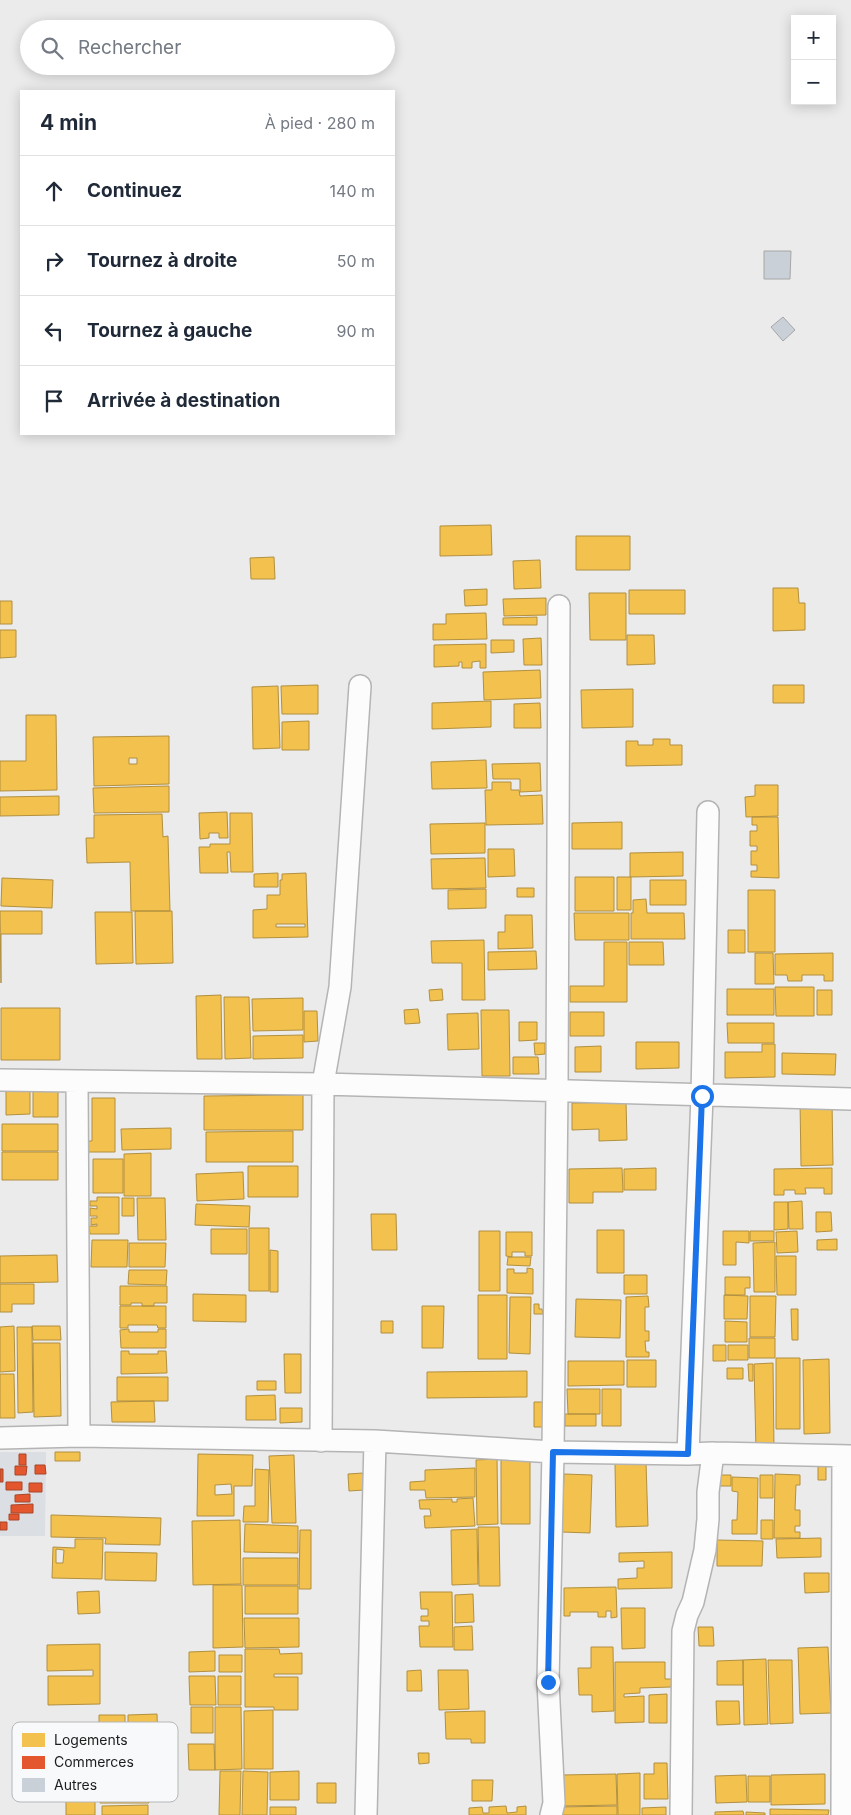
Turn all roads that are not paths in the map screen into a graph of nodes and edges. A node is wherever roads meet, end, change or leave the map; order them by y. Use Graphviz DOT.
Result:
graph roads {
  1 [pos="559,606"];
  2 [pos="360,686"];
  3 [pos="708,812"];
  4 [pos="0,1080"];
  5 [pos="76,1081"];
  6 [pos="323,1084"];
  7 [pos="557,1090"];
  8 [pos="702,1096"];
  9 [pos="851,1099"];
  10 [pos="79,1436"];
  11 [pos="0,1438"];
  12 [pos="321,1441"];
  13 [pos="375,1441"];
  14 [pos="553,1452"];
  15 [pos="713,1452"];
  16 [pos="688,1454"];
  17 [pos="847,1456"];
  18 [pos="366,1815"];
  19 [pos="551,1815"];
  20 [pos="681,1815"];
  21 [pos="842,1815"];
  1 -- 7 [label="street"];
  2 -- 6 [label="street"];
  3 -- 8 [label="street"];
  4 -- 5 [label="street"];
  5 -- 6 [label="street"];
  5 -- 10 [label="street"];
  6 -- 7 [label="street"];
  6 -- 12 [label="street"];
  7 -- 8 [label="street"];
  7 -- 14 [label="street"];
  8 -- 9 [label="street"];
  8 -- 16 [label="street"];
  10 -- 11 [label="street"];
  10 -- 12 [label="street"];
  12 -- 13 [label="street"];
  13 -- 14 [label="street"];
  13 -- 18 [label="street"];
  14 -- 16 [label="street"];
  14 -- 19 [label="street"];
  15 -- 16 [label="street"];
  15 -- 17 [label="street"];
  15 -- 20 [label="street"];
  17 -- 21 [label="street"];
}
